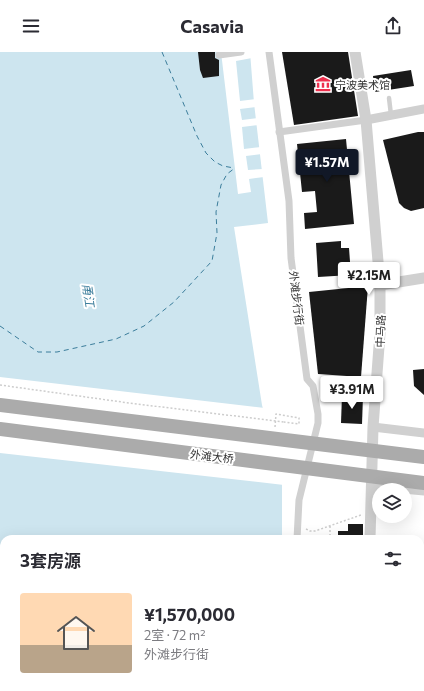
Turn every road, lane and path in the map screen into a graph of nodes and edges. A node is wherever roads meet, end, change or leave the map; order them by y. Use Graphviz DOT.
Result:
graph roads {
  1 [pos="241,52"];
  2 [pos="269,52"];
  3 [pos="355,52"];
  4 [pos="219,55"];
  5 [pos="389,98"];
  6 [pos="424,109"];
  7 [pos="391,115"];
  8 [pos="366,120"];
  9 [pos="280,132"];
  10 [pos="424,278"];
  11 [pos="380,284"];
  12 [pos="0,385"];
  13 [pos="0,405"];
  14 [pos="284,422"];
  15 [pos="373,427"];
  16 [pos="0,429"];
  17 [pos="424,433"];
  18 [pos="424,457"];
  19 [pos="372,483"];
  20 [pos="424,483"];
  21 [pos="372,486"];
  22 [pos="412,490"];
  23 [pos="424,491"];
  24 [pos="371,511"];
  25 [pos="298,524"];
  26 [pos="330,526"];
  27 [pos="297,535"];
  28 [pos="330,535"];
  29 [pos="370,535"];
  1 -- 4 [label="street"];
  2 -- 9 [label="street, 外滩步行街"];
  3 -- 8 [label="street, 中马路"];
  5 -- 7 [label="lane"];
  6 -- 7 [label="street"];
  7 -- 8 [label="street"];
  8 -- 9 [label="street"];
  8 -- 11 [label="street, 中马路"];
  9 -- 25 [label="street, 外滩步行街"];
  10 -- 11 [label="street"];
  11 -- 15 [label="street, 中马路"];
  12 -- 14 [label="path, bridge"];
  13 -- 18 [label="main road, bridge"];
  15 -- 17 [label="street"];
  15 -- 19 [label="street, 中马路"];
  16 -- 20 [label="main road, 外滩大桥, bridge"];
  21 -- 24 [label="street, 中马路"];
  22 -- 23 [label="street"];
  24 -- 26 [label="path"];
  24 -- 29 [label="street, 中马路"];
  25 -- 26 [label="path"];
  25 -- 27 [label="street, 外滩步行街"];
  26 -- 28 [label="path"];
}
